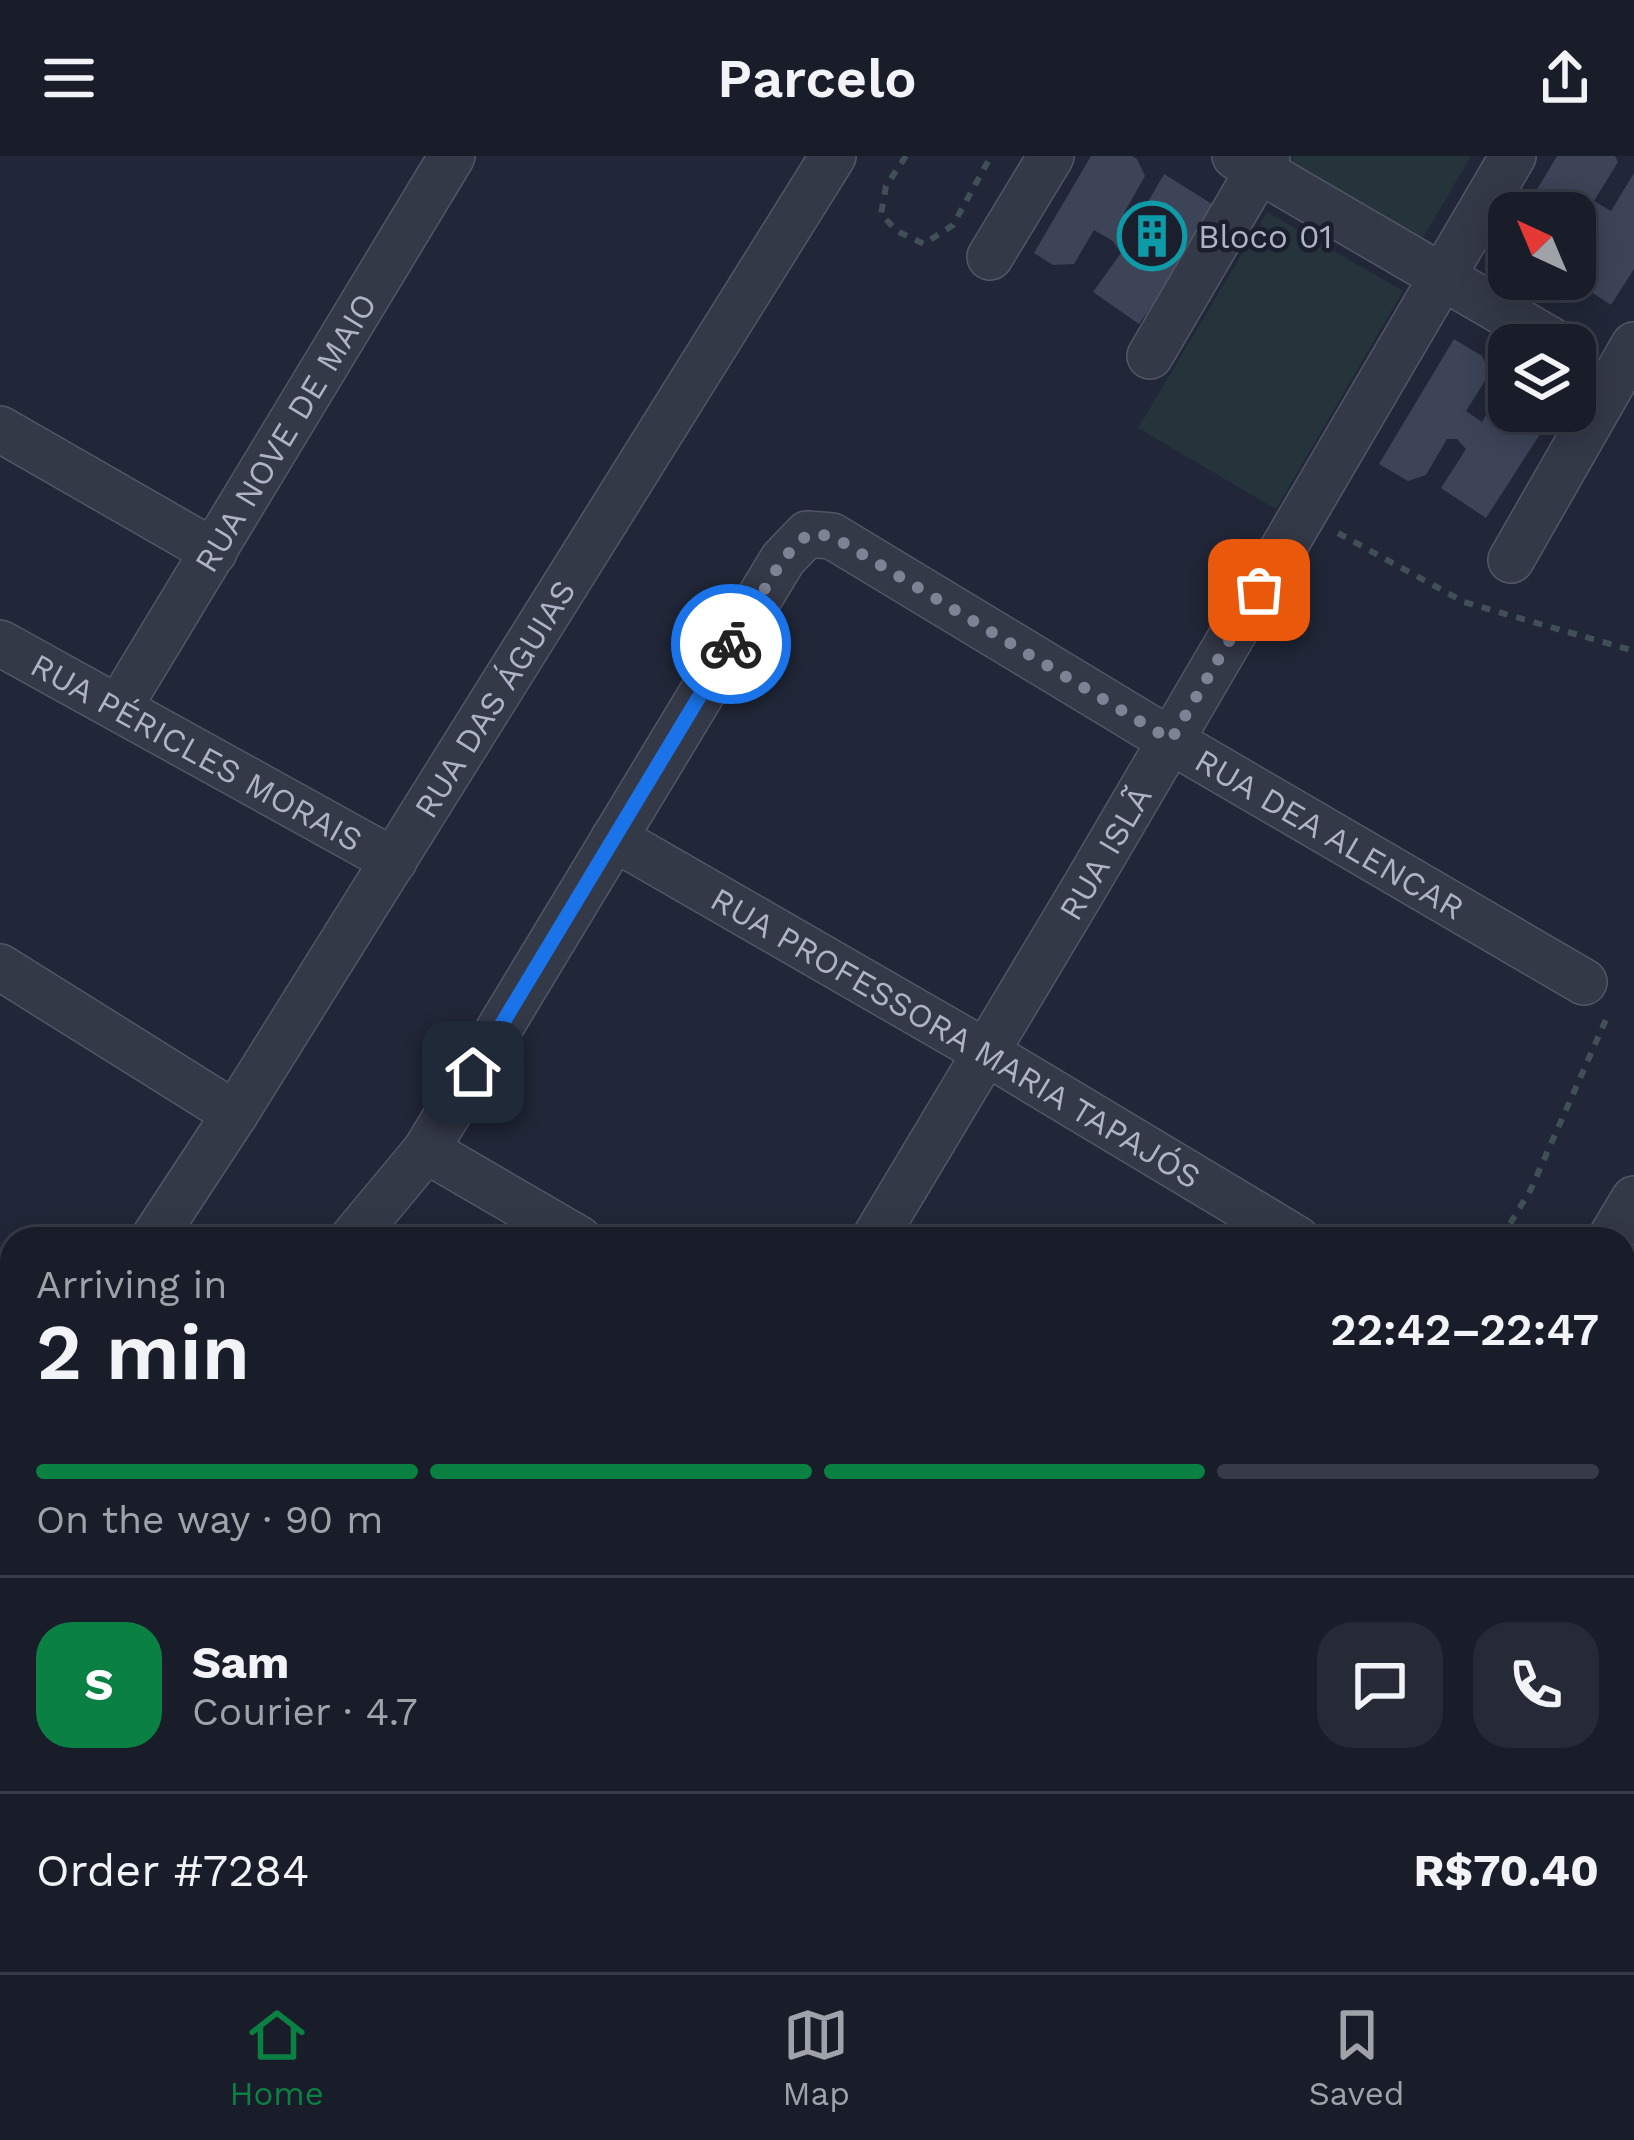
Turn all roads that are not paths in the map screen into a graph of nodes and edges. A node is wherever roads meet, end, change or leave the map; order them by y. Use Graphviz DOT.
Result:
graph roads {
  1 [pos="452,156"];
  2 [pos="833,156"];
  3 [pos="1051,156"];
  4 [pos="1514,156"];
  5 [pos="1254,161"];
  6 [pos="990,256"];
  7 [pos="1442,277"];
  8 [pos="1523,324"];
  9 [pos="1150,356"];
  10 [pos="1625,361"];
  11 [pos="0,429"];
  12 [pos="214,553"];
  13 [pos="1511,560"];
  14 [pos="0,643"];
  15 [pos="119,707"];
  16 [pos="1171,740"];
  17 [pos="614,838"];
  18 [pos="394,861"];
  19 [pos="0,967"];
  20 [pos="1584,982"];
  21 [pos="987,1053"];
  22 [pos="236,1114"];
  23 [pos="425,1150"];
  24 [pos="1634,1199"];
  25 [pos="161,1227"];
  26 [pos="362,1227"];
  27 [pos="558,1227"];
  28 [pos="881,1227"];
  29 [pos="1278,1227"];
  30 [pos="1617,1227"];
  1 -- 12 [label="street, RUA NOVE DE MAIO"];
  2 -- 18 [label="street, RUA DAS ÁGUIAS"];
  3 -- 6 [label="street"];
  4 -- 7 [label="street, RUA ISLÃ"];
  5 -- 7 [label="street"];
  5 -- 9 [label="street"];
  7 -- 8 [label="street"];
  7 -- 16 [label="street, RUA ISLÃ"];
  10 -- 13 [label="street"];
  11 -- 12 [label="street"];
  12 -- 15 [label="street, RUA NOVE DE MAIO"];
  14 -- 15 [label="street, RUA PÉRICLES MORAIS"];
  15 -- 18 [label="street, RUA PÉRICLES MORAIS"];
  16 -- 17 [label="street, RUA DEA ALENCAR"];
  16 -- 20 [label="street, RUA DEA ALENCAR"];
  16 -- 21 [label="street, RUA ISLÃ"];
  17 -- 21 [label="street, RUA PROFESSORA MARIA TAPAJÓS"];
  17 -- 23 [label="street"];
  18 -- 22 [label="street, RUA DAS ÁGUIAS"];
  19 -- 22 [label="street"];
  21 -- 28 [label="street, RUA ISLÃ"];
  21 -- 29 [label="street, RUA PROFESSORA MARIA TAPAJÓS"];
  22 -- 25 [label="street, RUA DAS ÁGUIAS"];
  23 -- 26 [label="street"];
  23 -- 27 [label="street"];
  24 -- 30 [label="street"];
}
